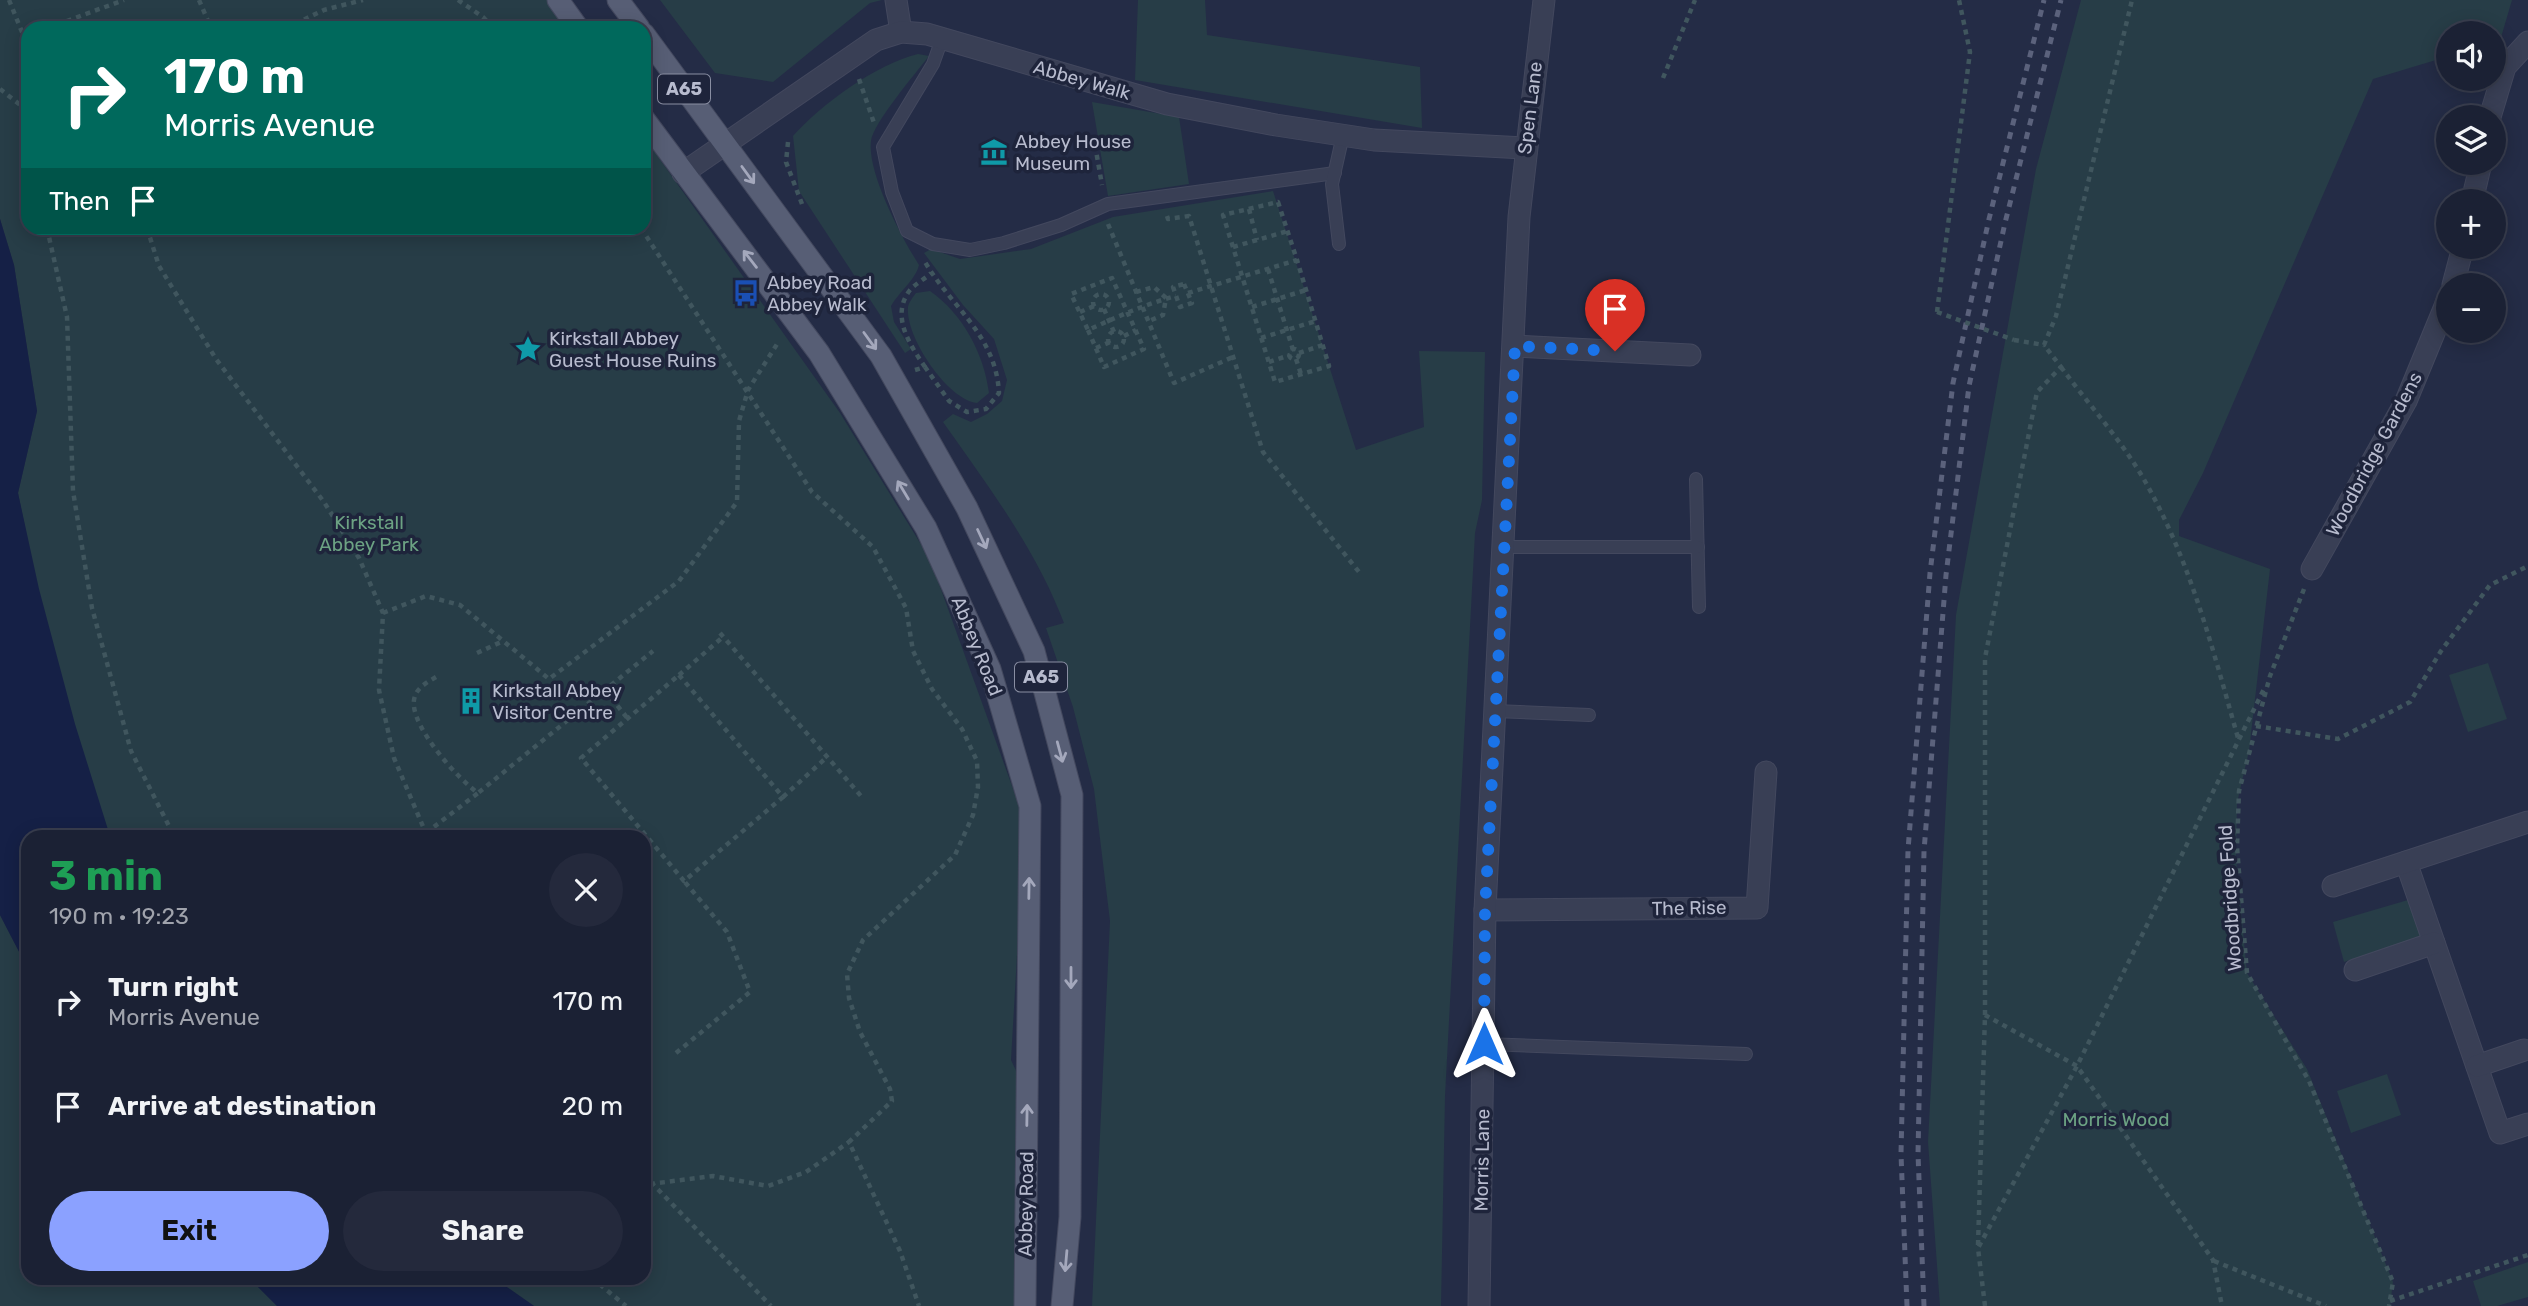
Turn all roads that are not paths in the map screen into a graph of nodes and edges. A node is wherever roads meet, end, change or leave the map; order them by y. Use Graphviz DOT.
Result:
graph roads {
  1 [pos="558,0"];
  2 [pos="618,0"];
  3 [pos="896,0"];
  4 [pos="1544,0"];
  5 [pos="573,21"];
  6 [pos="634,21"];
  7 [pos="901,32"];
  8 [pos="942,39"];
  9 [pos="2528,42"];
  10 [pos="651,43"];
  11 [pos="2494,105"];
  12 [pos="651,129"];
  13 [pos="1343,135"];
  14 [pos="725,143"];
  15 [pos="1524,148"];
  16 [pos="683,173"];
  17 [pos="1335,173"];
  18 [pos="1519,217"];
  19 [pos="1339,244"];
  20 [pos="2436,328"];
  21 [pos="1515,346"];
  22 [pos="1690,355"];
  23 [pos="1696,479"];
  24 [pos="1504,547"];
  25 [pos="1698,547"];
  26 [pos="2312,569"];
  27 [pos="1699,607"];
  28 [pos="1495,711"];
  29 [pos="1589,715"];
  30 [pos="1766,772"];
  31 [pos="2528,822"];
  32 [pos="2406,862"];
  33 [pos="2333,886"];
  34 [pos="1485,910"];
  35 [pos="2434,943"];
  36 [pos="2355,970"];
  37 [pos="1484,1044"];
  38 [pos="2524,1050"];
  39 [pos="1746,1054"];
  40 [pos="2477,1066"];
  41 [pos="2528,1124"];
  42 [pos="1025,1306"];
  43 [pos="1062,1306"];
  44 [pos="1479,1306"];
  1 -- 5 [label="main road"];
  2 -- 6 [label="main road"];
  3 -- 7 [label="street"];
  4 -- 15 [label="street, Spen Lane"];
  7 -- 8 [label="street, Abbey Walk"];
  7 -- 14 [label="street"];
  8 -- 13 [label="street, Abbey Walk"];
  8 -- 17 [label="lane"];
  9 -- 11 [label="street"];
  10 -- 14 [label="main road, A65"];
  12 -- 16 [label="main road, Abbey Road / A65"];
  13 -- 15 [label="street, Abbey Walk"];
  13 -- 17 [label="lane"];
  14 -- 16 [label="street"];
  14 -- 43 [label="main road, A65, one-way"];
  15 -- 18 [label="street, Spen Lane"];
  42 -- 16 [label="main road, Abbey Road / A65, one-way"];
  17 -- 19 [label="lane"];
  18 -- 21 [label="street, Morris Lane"];
  20 -- 26 [label="street, Woodbridge Gardens"];
  21 -- 22 [label="street"];
  21 -- 24 [label="street, Morris Lane"];
  23 -- 25 [label="lane"];
  24 -- 25 [label="lane"];
  24 -- 28 [label="street, Morris Lane"];
  25 -- 27 [label="lane"];
  28 -- 29 [label="lane"];
  28 -- 34 [label="street, Morris Lane"];
  30 -- 34 [label="street, The Rise"];
  31 -- 32 [label="street"];
  32 -- 33 [label="street"];
  32 -- 35 [label="street"];
  34 -- 37 [label="street, Morris Lane"];
  35 -- 36 [label="street"];
  35 -- 40 [label="street"];
  37 -- 39 [label="lane"];
  37 -- 44 [label="street, Morris Lane"];
  38 -- 40 [label="street"];
  40 -- 41 [label="street"];
}
